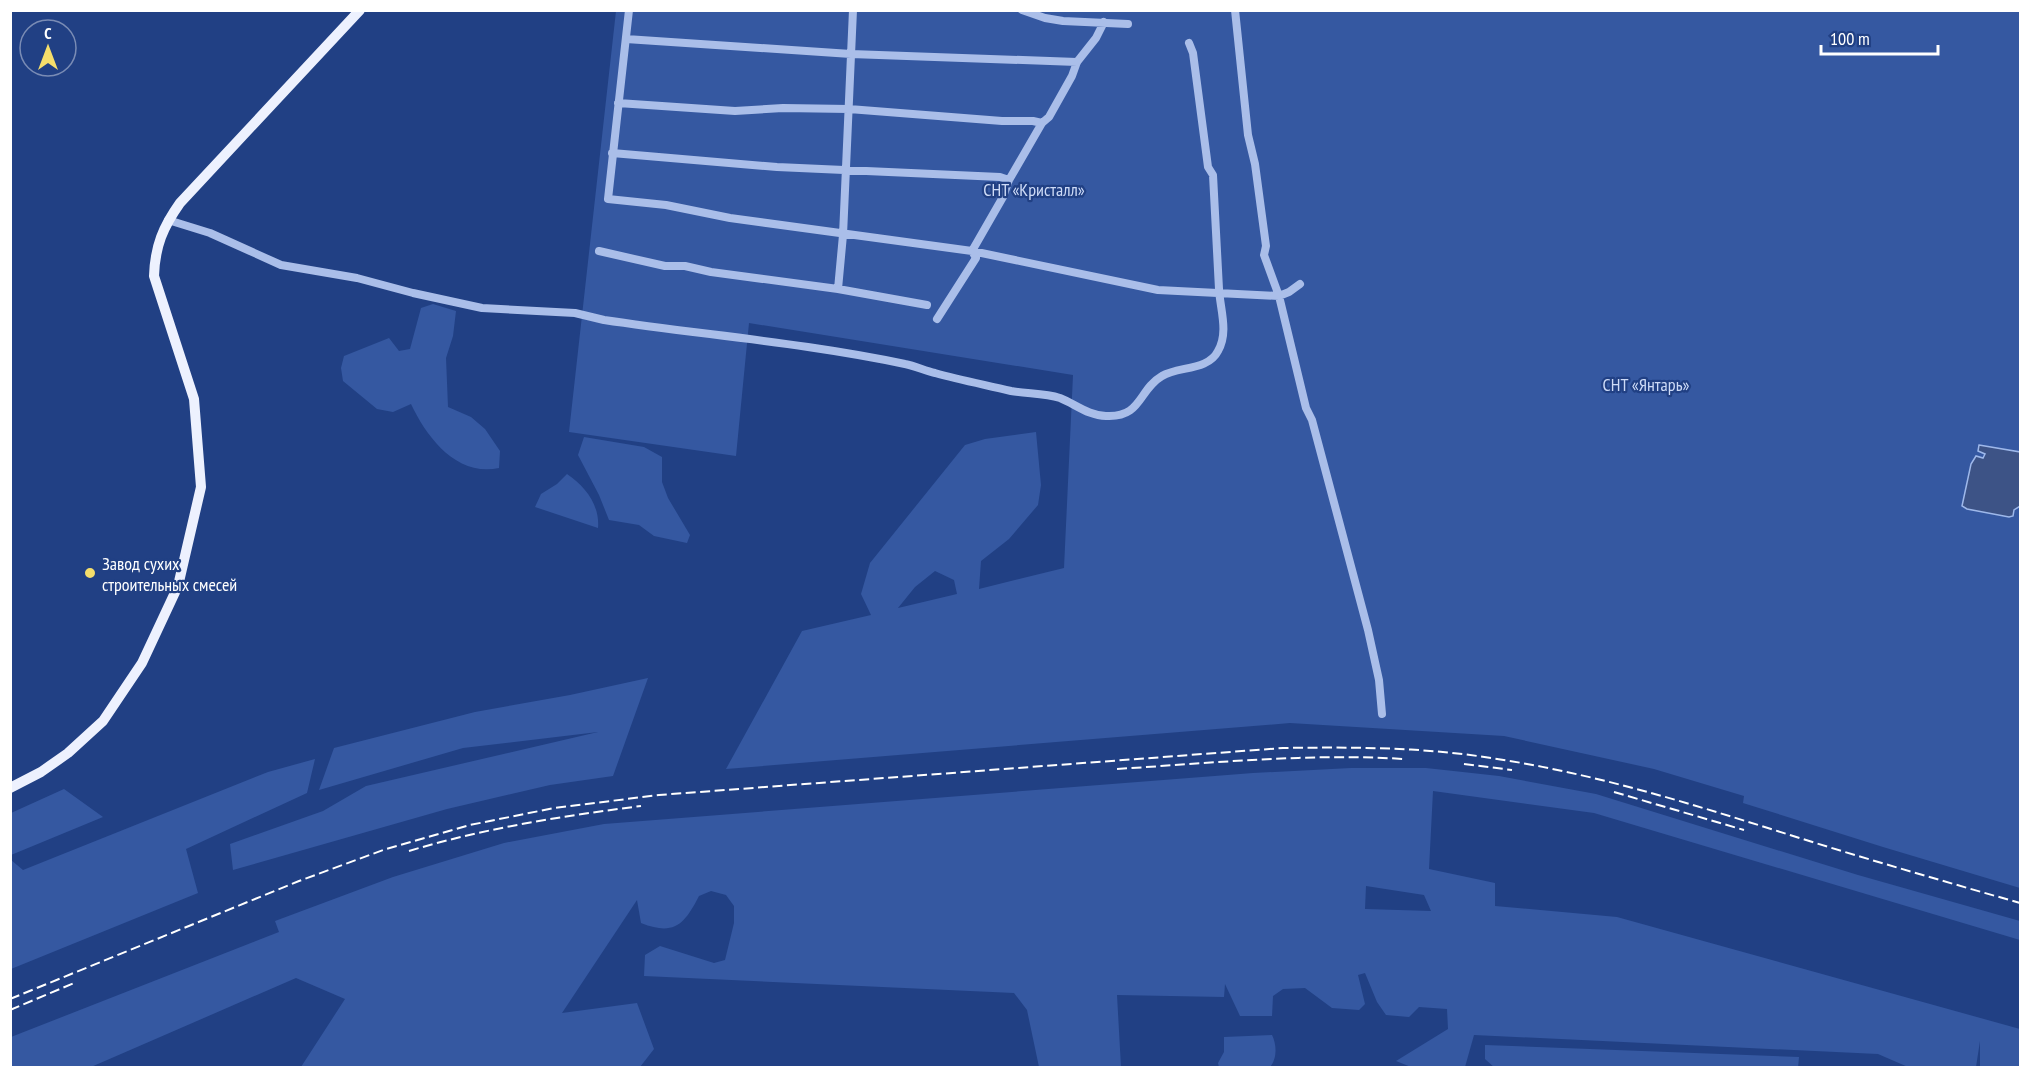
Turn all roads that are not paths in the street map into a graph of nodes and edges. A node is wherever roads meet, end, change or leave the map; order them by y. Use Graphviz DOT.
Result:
graph roads {
  1 [pos="360,10"];
  2 [pos="629,10"];
  3 [pos="853,10"];
  4 [pos="1022,10"];
  5 [pos="1235,10"];
  6 [pos="1104,22"];
  7 [pos="1128,24"];
  8 [pos="626,39"];
  9 [pos="1189,43"];
  10 [pos="851,54"];
  11 [pos="1077,62"];
  12 [pos="618,103"];
  13 [pos="849,109"];
  14 [pos="1042,123"];
  15 [pos="612,153"];
  16 [pos="846,169"];
  17 [pos="1009,180"];
  18 [pos="168,220"];
  19 [pos="843,235"];
  20 [pos="599,251"];
  21 [pos="972,251"];
  22 [pos="1300,284"];
  23 [pos="837,289"];
  24 [pos="1220,294"];
  25 [pos="1279,296"];
  26 [pos="927,304"];
  27 [pos="938,319"];
  28 [pos="1382,714"];
  29 [pos="10,788"];
  1 -- 18 [label="main road"];
  2 -- 8 [label="street"];
  3 -- 10 [label="street"];
  4 -- 6 [label="street"];
  5 -- 25 [label="street"];
  6 -- 7 [label="street"];
  6 -- 11 [label="street"];
  8 -- 10 [label="street"];
  8 -- 12 [label="street"];
  9 -- 24 [label="street"];
  10 -- 11 [label="street"];
  10 -- 13 [label="street"];
  11 -- 14 [label="street"];
  12 -- 13 [label="street"];
  12 -- 15 [label="street"];
  13 -- 14 [label="street"];
  13 -- 16 [label="street"];
  14 -- 17 [label="street"];
  15 -- 16 [label="street"];
  15 -- 19 [label="street"];
  16 -- 17 [label="street"];
  16 -- 19 [label="street"];
  17 -- 21 [label="street"];
  18 -- 24 [label="street"];
  18 -- 29 [label="main road"];
  19 -- 21 [label="street"];
  19 -- 23 [label="street"];
  20 -- 23 [label="street"];
  21 -- 24 [label="street"];
  21 -- 27 [label="street"];
  22 -- 25 [label="street"];
  23 -- 26 [label="street"];
  24 -- 25 [label="street"];
  25 -- 28 [label="street"];
}
